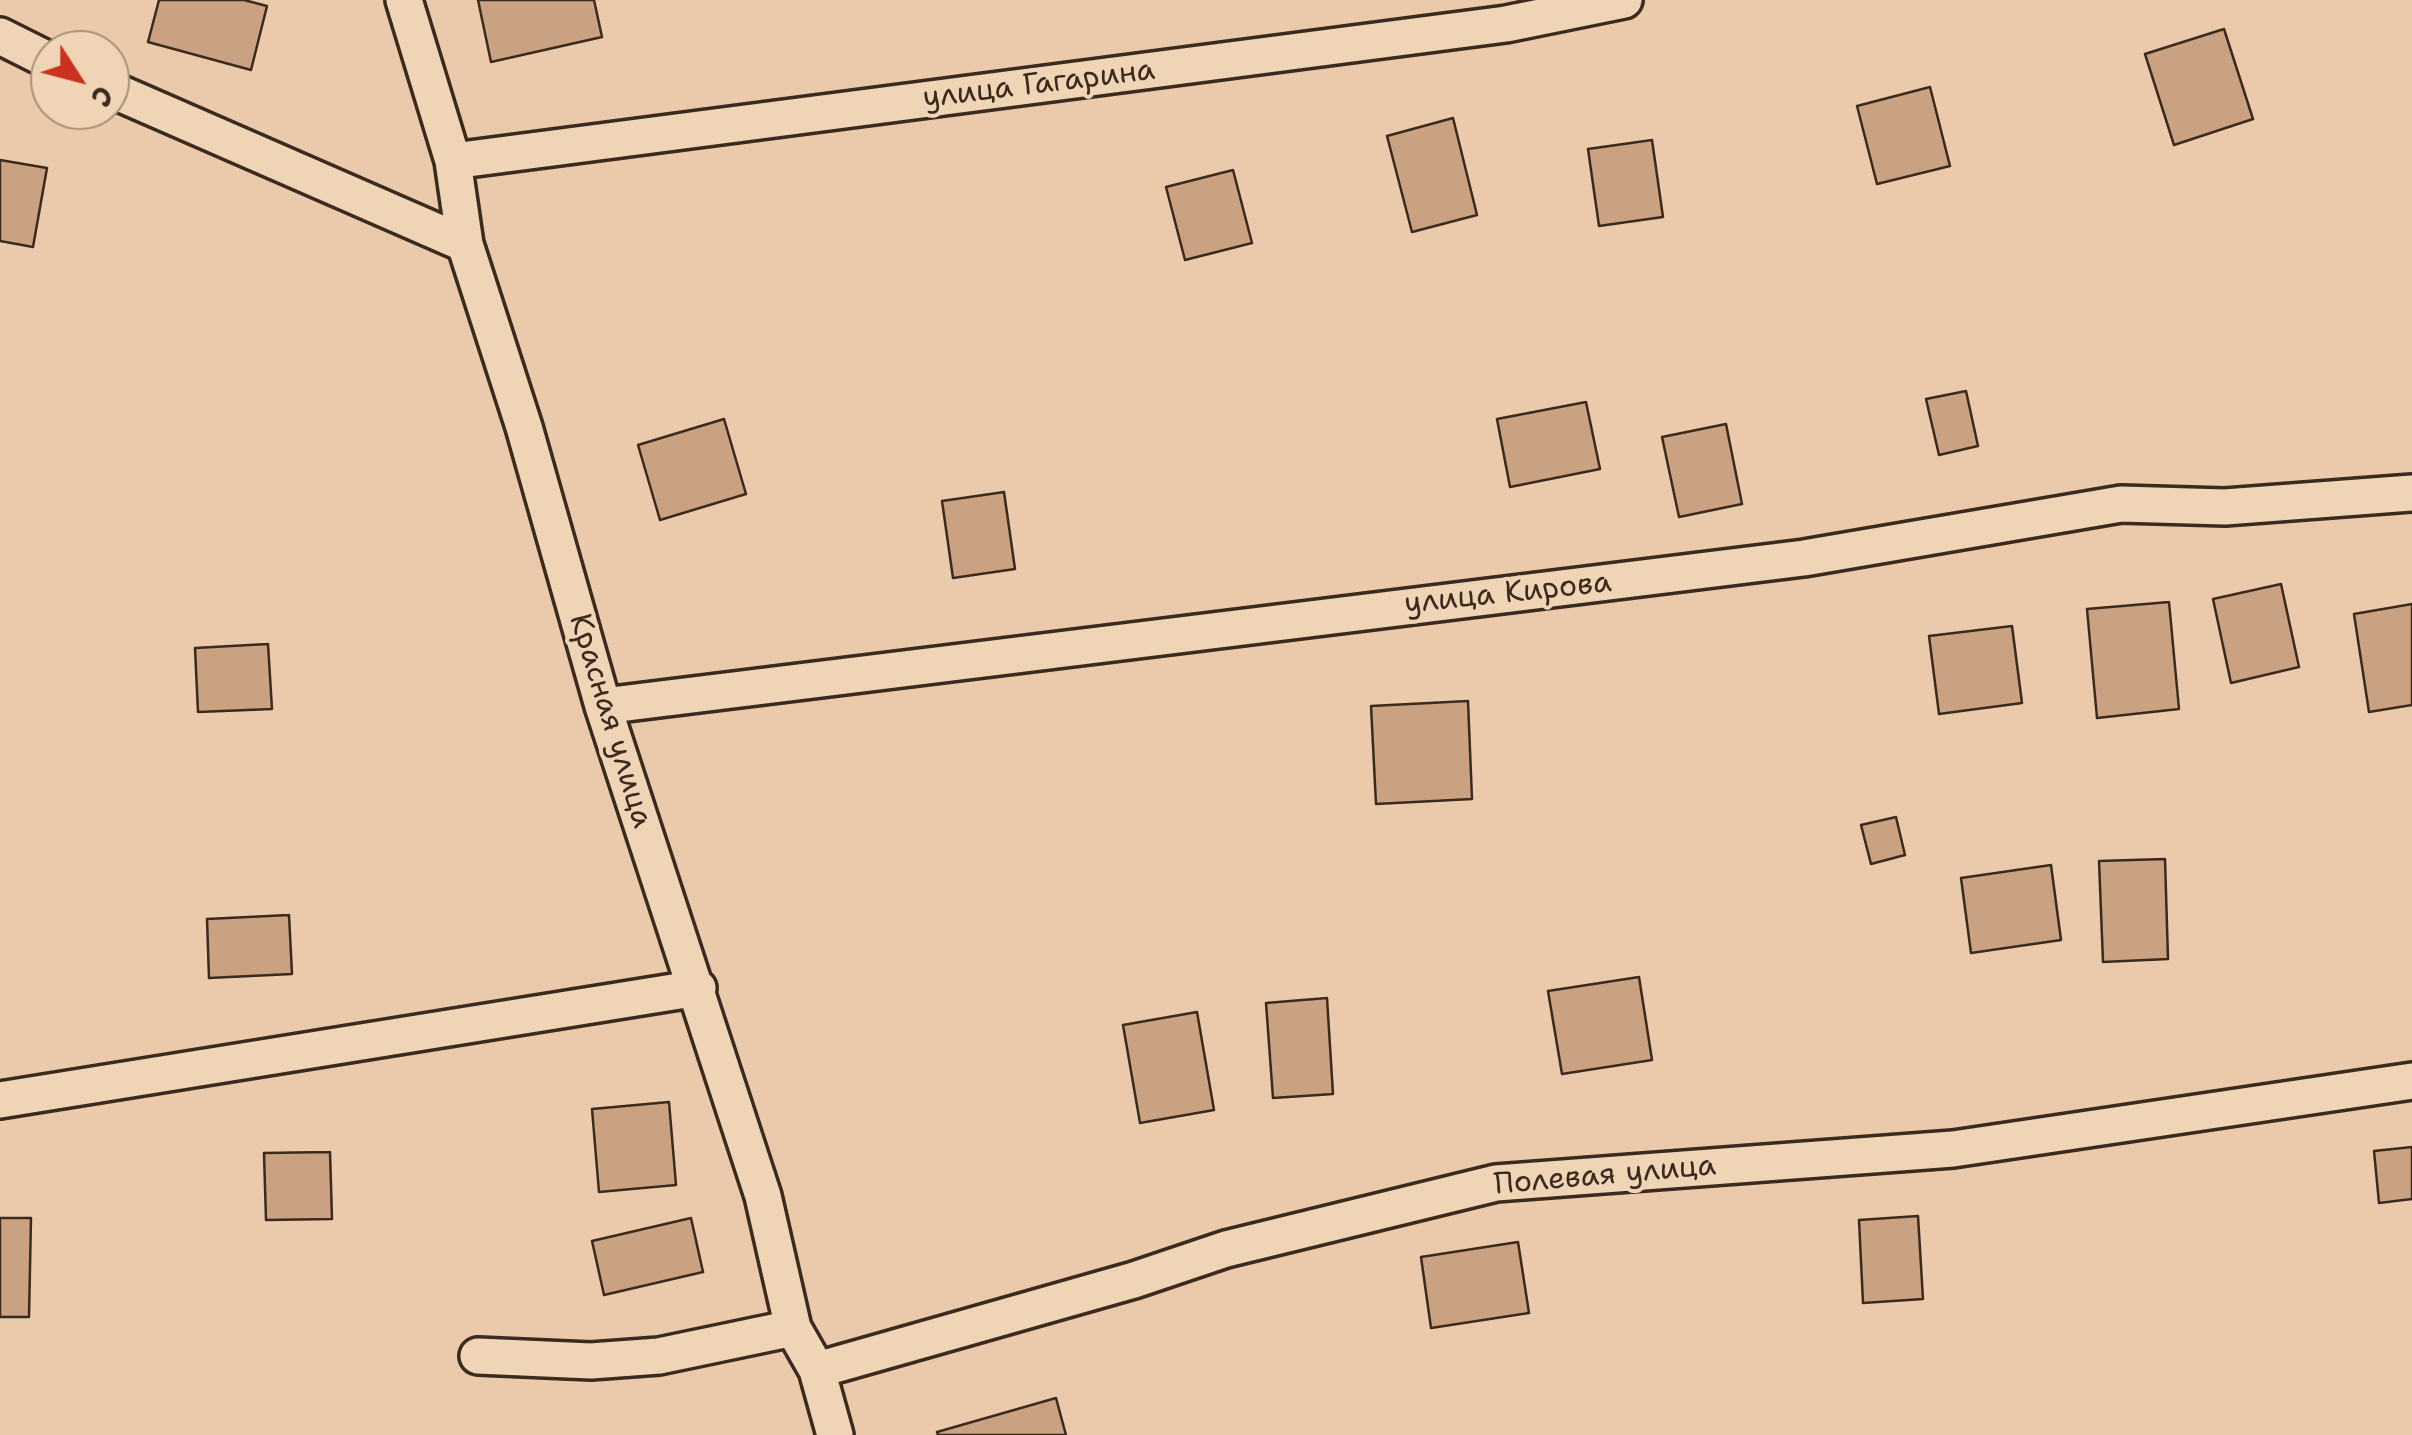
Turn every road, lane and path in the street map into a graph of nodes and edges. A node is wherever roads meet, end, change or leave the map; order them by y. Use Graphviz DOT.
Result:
graph roads {
  1 [pos="404,0"];
  2 [pos="1624,0"];
  3 [pos="0,36"];
  4 [pos="30,51"];
  5 [pos="130,97"];
  6 [pos="453,161"];
  7 [pos="466,244"];
  8 [pos="2412,493"];
  9 [pos="603,706"];
  10 [pos="698,988"];
  11 [pos="2412,1081"];
  12 [pos="0,1100"];
  13 [pos="793,1328"];
  14 [pos="478,1356"];
  15 [pos="817,1370"];
  16 [pos="835,1435"];
  1 -- 6 [label="street, Красная улица"];
  2 -- 6 [label="street, улица Гагарина"];
  3 -- 4 [label="street"];
  5 -- 7 [label="street"];
  6 -- 7 [label="street, Красная улица"];
  7 -- 9 [label="street, Красная улица"];
  8 -- 9 [label="street, улица Кирова"];
  9 -- 10 [label="street, Красная улица"];
  10 -- 12 [label="street"];
  10 -- 13 [label="street, Красная улица"];
  11 -- 15 [label="street, Полевая улица"];
  13 -- 14 [label="street"];
  13 -- 15 [label="street, Красная улица"];
  15 -- 16 [label="street, Красная улица"];
}
